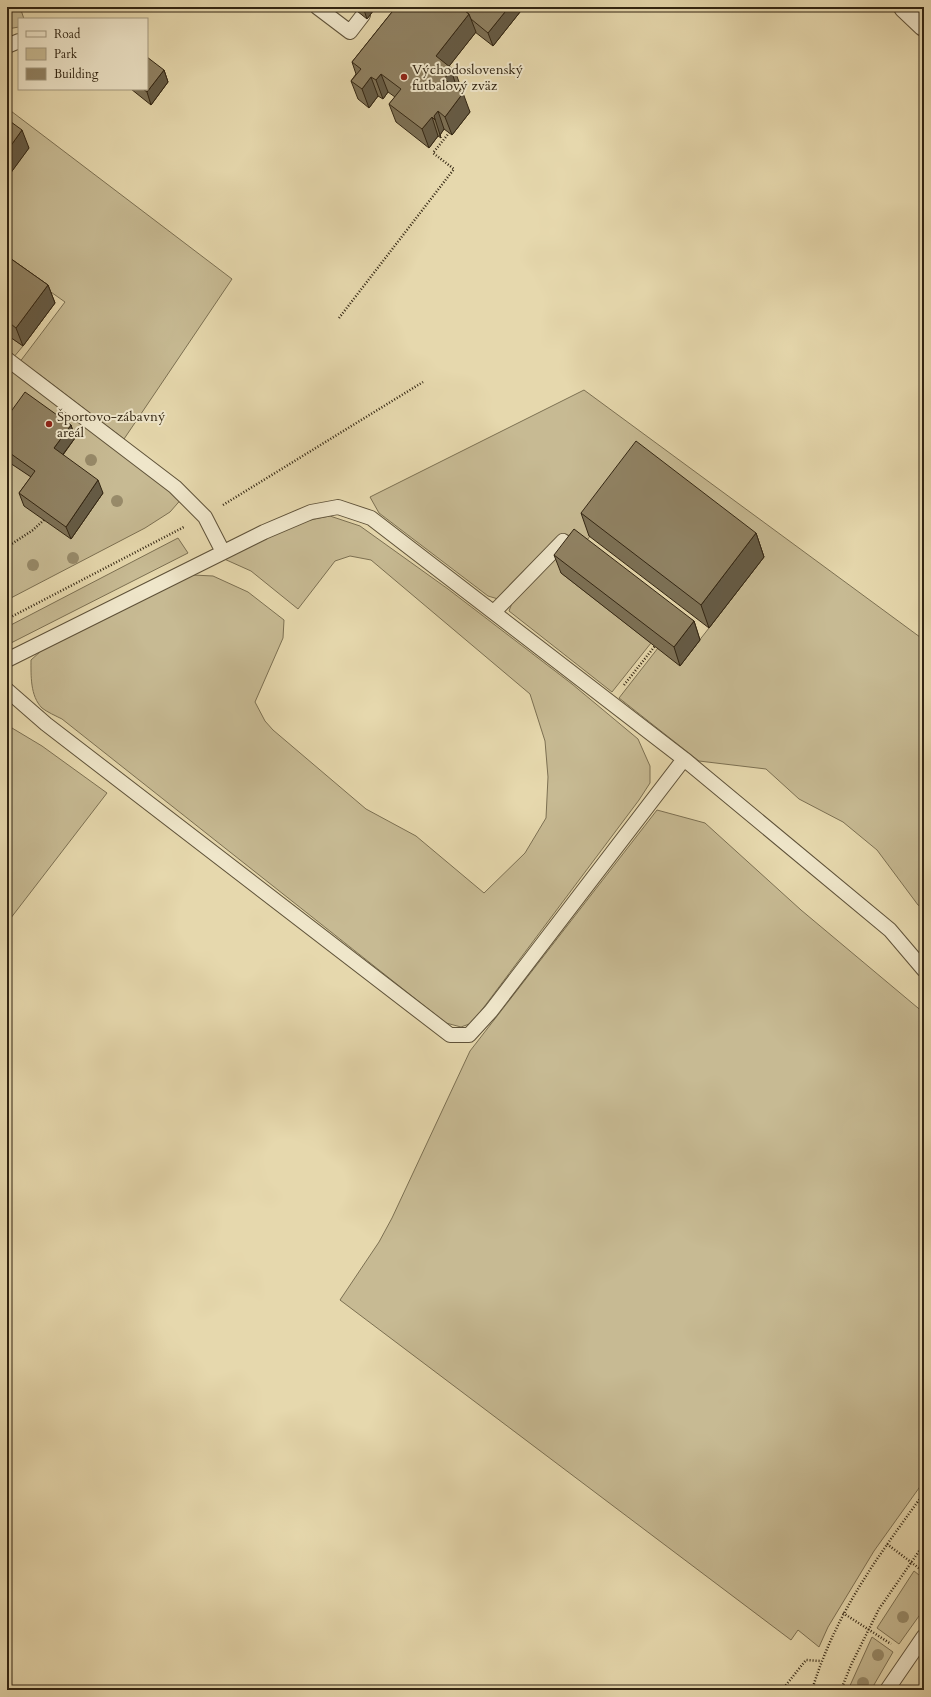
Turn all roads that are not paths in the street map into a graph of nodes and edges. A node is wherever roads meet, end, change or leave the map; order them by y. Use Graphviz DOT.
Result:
graph roads {
  1 [pos="317,7"];
  2 [pos="904,7"];
  3 [pos="363,15"];
  4 [pos="924,25"];
  5 [pos="18,41"];
  6 [pos="7,46"];
  7 [pos="7,359"];
  8 [pos="574,549"];
  9 [pos="223,552"];
  10 [pos="494,612"];
  11 [pos="7,660"];
  12 [pos="7,690"];
  13 [pos="684,759"];
  14 [pos="924,970"];
  15 [pos="924,1636"];
  16 [pos="887,1690"];
  1 -- 3 [label="lane"];
  2 -- 4 [label="street"];
  5 -- 6 [label="lane"];
  7 -- 9 [label="lane"];
  8 -- 10 [label="lane"];
  9 -- 10 [label="lane"];
  9 -- 11 [label="lane"];
  10 -- 13 [label="lane"];
  12 -- 13 [label="lane"];
  13 -- 14 [label="lane"];
  15 -- 16 [label="lane"];
}
